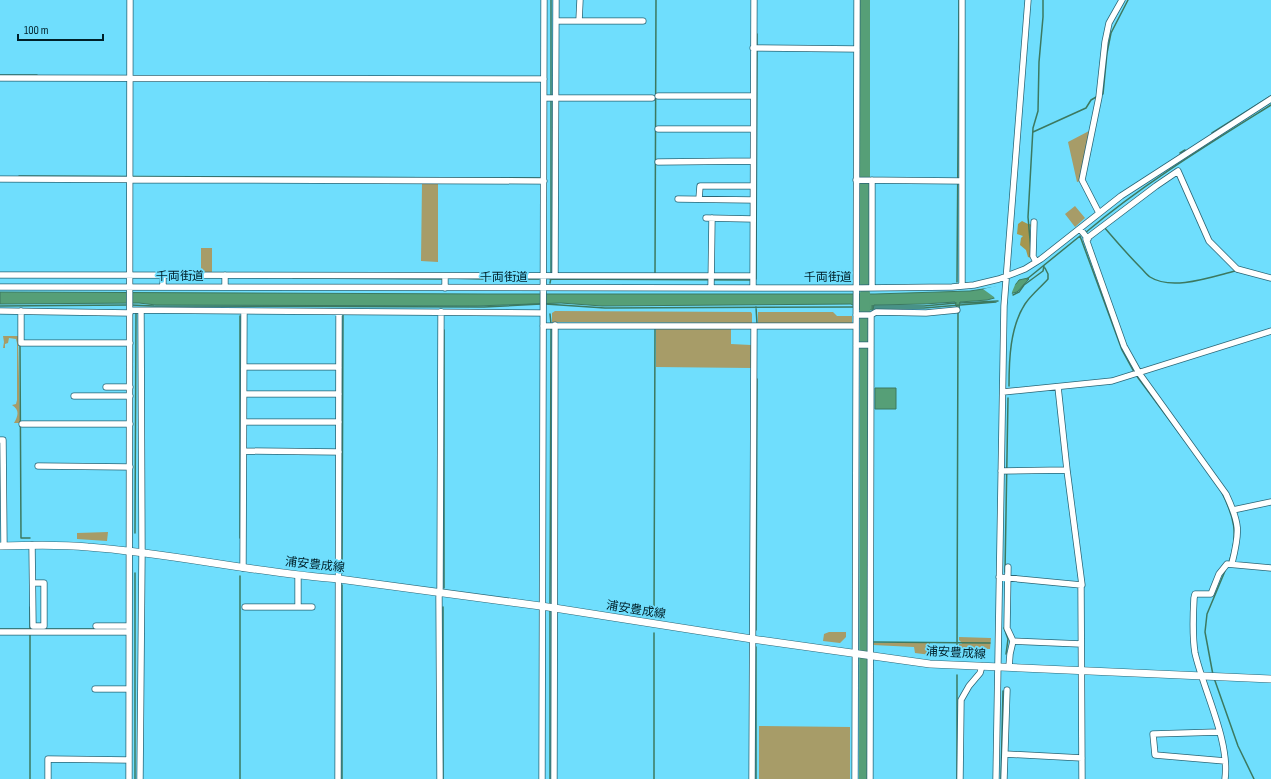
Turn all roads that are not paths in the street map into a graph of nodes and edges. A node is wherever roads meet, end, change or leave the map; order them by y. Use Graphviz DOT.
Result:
graph roads {
  1 [pos="130,0"];
  2 [pos="544,0"];
  3 [pos="556,0"];
  4 [pos="580,0"];
  5 [pos="754,0"];
  6 [pos="857,0"];
  7 [pos="962,0"];
  8 [pos="1028,0"];
  9 [pos="1122,0"];
  10 [pos="556,20"];
  11 [pos="578,21"];
  12 [pos="643,21"];
  13 [pos="756,48"];
  14 [pos="857,49"];
  15 [pos="0,78"];
  16 [pos="129,78"];
  17 [pos="544,79"];
  18 [pos="753,96"];
  19 [pos="551,98"];
  20 [pos="1271,99"];
  21 [pos="658,129"];
  22 [pos="753,129"];
  23 [pos="753,161"];
  24 [pos="658,162"];
  25 [pos="129,177"];
  26 [pos="0,179"];
  27 [pos="865,180"];
  28 [pos="544,181"];
  29 [pos="959,181"];
  30 [pos="753,186"];
  31 [pos="678,199"];
  32 [pos="699,199"];
  33 [pos="753,200"];
  34 [pos="1099,214"];
  35 [pos="706,218"];
  36 [pos="712,218"];
  37 [pos="753,219"];
  38 [pos="1034,222"];
  39 [pos="1080,230"];
  40 [pos="1087,238"];
  41 [pos="1036,262"];
  42 [pos="0,275"];
  43 [pos="163,275"];
  44 [pos="225,275"];
  45 [pos="130,276"];
  46 [pos="550,276"];
  47 [pos="753,276"];
  48 [pos="1006,276"];
  49 [pos="37,277"];
  50 [pos="259,277"];
  51 [pos="309,277"];
  52 [pos="445,278"];
  53 [pos="711,278"];
  54 [pos="1271,278"];
  55 [pos="0,286"];
  56 [pos="962,286"];
  57 [pos="37,287"];
  58 [pos="162,287"];
  59 [pos="225,287"];
  60 [pos="259,287"];
  61 [pos="308,287"];
  62 [pos="444,288"];
  63 [pos="711,288"];
  64 [pos="753,288"];
  65 [pos="872,288"];
  66 [pos="130,290"];
  67 [pos="543,290"];
  68 [pos="856,291"];
  69 [pos="130,310"];
  70 [pos="957,310"];
  71 [pos="0,311"];
  72 [pos="21,311"];
  73 [pos="141,311"];
  74 [pos="244,312"];
  75 [pos="339,312"];
  76 [pos="441,312"];
  77 [pos="543,313"];
  78 [pos="862,314"];
  79 [pos="550,326"];
  80 [pos="756,326"];
  81 [pos="856,326"];
  82 [pos="1271,331"];
  83 [pos="130,343"];
  84 [pos="858,345"];
  85 [pos="870,345"];
  86 [pos="244,367"];
  87 [pos="339,367"];
  88 [pos="1137,374"];
  89 [pos="106,387"];
  90 [pos="130,387"];
  91 [pos="1058,387"];
  92 [pos="1003,392"];
  93 [pos="244,394"];
  94 [pos="339,394"];
  95 [pos="74,396"];
  96 [pos="130,396"];
  97 [pos="244,422"];
  98 [pos="339,422"];
  99 [pos="22,424"];
  100 [pos="130,424"];
  101 [pos="0,440"];
  102 [pos="136,440"];
  103 [pos="244,451"];
  104 [pos="339,452"];
  105 [pos="38,466"];
  106 [pos="130,467"];
  107 [pos="1067,470"];
  108 [pos="1005,471"];
  109 [pos="1271,502"];
  110 [pos="1233,510"];
  111 [pos="2,525"];
  112 [pos="32,545"];
  113 [pos="2,546"];
  114 [pos="130,551"];
  115 [pos="142,553"];
  116 [pos="1230,563"];
  117 [pos="1008,567"];
  118 [pos="243,568"];
  119 [pos="1271,568"];
  120 [pos="298,575"];
  121 [pos="999,577"];
  122 [pos="1008,578"];
  123 [pos="339,579"];
  124 [pos="34,583"];
  125 [pos="1081,585"];
  126 [pos="440,592"];
  127 [pos="136,604"];
  128 [pos="245,608"];
  129 [pos="298,608"];
  130 [pos="312,608"];
  131 [pos="549,608"];
  132 [pos="96,626"];
  133 [pos="130,629"];
  134 [pos="0,632"];
  135 [pos="752,639"];
  136 [pos="1013,641"];
  137 [pos="1081,644"];
  138 [pos="135,649"];
  139 [pos="858,654"];
  140 [pos="870,656"];
  141 [pos="982,666"];
  142 [pos="997,667"];
  143 [pos="1009,667"];
  144 [pos="1081,670"];
  145 [pos="1201,676"];
  146 [pos="1271,679"];
  147 [pos="95,689"];
  148 [pos="129,689"];
  149 [pos="1007,690"];
  150 [pos="1219,732"];
  151 [pos="1005,754"];
  152 [pos="1082,758"];
  153 [pos="130,760"];
  154 [pos="1225,761"];
  155 [pos="48,779"];
  156 [pos="130,779"];
  157 [pos="140,779"];
  158 [pos="338,779"];
  159 [pos="440,779"];
  160 [pos="542,779"];
  161 [pos="554,779"];
  162 [pos="752,779"];
  163 [pos="855,779"];
  164 [pos="870,779"];
  165 [pos="960,779"];
  166 [pos="996,779"];
  167 [pos="1004,779"];
  168 [pos="1082,779"];
  169 [pos="1225,779"];
  1 -- 16 [label="street"];
  2 -- 17 [label="street"];
  3 -- 10 [label="street"];
  4 -- 11 [label="street"];
  5 -- 13 [label="street"];
  6 -- 14 [label="street"];
  7 -- 29 [label="street"];
  8 -- 48 [label="street"];
  9 -- 34 [label="street"];
  10 -- 11 [label="street"];
  10 -- 19 [label="street"];
  11 -- 12 [label="street"];
  13 -- 14 [label="street"];
  13 -- 18 [label="street"];
  14 -- 27 [label="street"];
  15 -- 16 [label="street"];
  16 -- 17 [label="street"];
  16 -- 25 [label="street"];
  17 -- 19 [label="street"];
  18 -- 19 [label="street"];
  18 -- 22 [label="street"];
  19 -- 28 [label="street"];
  19 -- 46 [label="street"];
  20 -- 34 [label="street, 千両街道"];
  21 -- 22 [label="street"];
  22 -- 23 [label="street"];
  23 -- 24 [label="street"];
  23 -- 30 [label="street"];
  25 -- 26 [label="street"];
  25 -- 28 [label="street"];
  25 -- 45 [label="street"];
  27 -- 29 [label="street"];
  27 -- 65 [label="street"];
  27 -- 68 [label="street"];
  28 -- 46 [label="street"];
  29 -- 56 [label="street"];
  30 -- 32 [label="street"];
  30 -- 33 [label="street"];
  31 -- 32 [label="street"];
  32 -- 33 [label="street"];
  33 -- 37 [label="street"];
  34 -- 39 [label="street, 千両街道"];
  35 -- 36 [label="street"];
  36 -- 37 [label="street"];
  36 -- 53 [label="street"];
  37 -- 47 [label="street"];
  38 -- 41 [label="street"];
  39 -- 40 [label="street"];
  39 -- 41 [label="street, 千両街道"];
  40 -- 54 [label="street"];
  40 -- 88 [label="street"];
  41 -- 48 [label="street, 千両街道"];
  42 -- 49 [label="street"];
  43 -- 44 [label="street"];
  43 -- 45 [label="street"];
  43 -- 58 [label="street"];
  44 -- 50 [label="street"];
  44 -- 59 [label="street"];
  45 -- 49 [label="street"];
  45 -- 66 [label="street"];
  46 -- 52 [label="street"];
  46 -- 53 [label="street"];
  46 -- 67 [label="street"];
  47 -- 53 [label="street"];
  47 -- 64 [label="street"];
  48 -- 56 [label="street, 千両街道"];
  48 -- 92 [label="street"];
  49 -- 57 [label="street"];
  50 -- 51 [label="street"];
  50 -- 60 [label="street"];
  51 -- 52 [label="street"];
  51 -- 61 [label="street"];
  52 -- 62 [label="street"];
  53 -- 63 [label="street"];
  55 -- 57 [label="street, 千両街道"];
  56 -- 65 [label="street, 千両街道"];
  57 -- 66 [label="street, 千両街道"];
  58 -- 59 [label="street, 千両街道"];
  58 -- 66 [label="street, 千両街道"];
  59 -- 60 [label="street, 千両街道"];
  60 -- 61 [label="street, 千両街道"];
  61 -- 62 [label="street, 千両街道"];
  62 -- 67 [label="street, 千両街道"];
  63 -- 64 [label="street, 千両街道"];
  63 -- 67 [label="street, 千両街道"];
  64 -- 68 [label="street, 千両街道"];
  65 -- 68 [label="street, 千両街道"];
  66 -- 69 [label="street"];
  67 -- 77 [label="street"];
  68 -- 78 [label="street"];
  69 -- 72 [label="street"];
  69 -- 73 [label="street"];
  69 -- 83 [label="street"];
  70 -- 78 [label="street"];
  71 -- 72 [label="street"];
  72 -- 83 [label="street"];
  73 -- 74 [label="street"];
  73 -- 102 [label="street"];
  74 -- 75 [label="street"];
  74 -- 86 [label="street"];
  75 -- 76 [label="street"];
  75 -- 87 [label="street"];
  76 -- 77 [label="street"];
  76 -- 126 [label="street"];
  77 -- 79 [label="street"];
  78 -- 81 [label="street"];
  78 -- 85 [label="street"];
  79 -- 80 [label="street"];
  79 -- 131 [label="street"];
  79 -- 131 [label="street"];
  80 -- 81 [label="street"];
  80 -- 135 [label="street"];
  81 -- 84 [label="street"];
  82 -- 88 [label="street"];
  83 -- 90 [label="street"];
  84 -- 85 [label="street"];
  84 -- 139 [label="street"];
  85 -- 140 [label="street"];
  86 -- 87 [label="street"];
  86 -- 93 [label="street"];
  87 -- 94 [label="street"];
  88 -- 91 [label="street"];
  88 -- 110 [label="street"];
  89 -- 90 [label="street"];
  90 -- 96 [label="street"];
  91 -- 92 [label="street"];
  91 -- 107 [label="street"];
  92 -- 108 [label="street"];
  93 -- 94 [label="street"];
  93 -- 97 [label="street"];
  94 -- 98 [label="street"];
  95 -- 96 [label="street"];
  96 -- 100 [label="street"];
  97 -- 98 [label="street"];
  97 -- 103 [label="street"];
  98 -- 104 [label="street"];
  99 -- 100 [label="street"];
  100 -- 102 [label="street"];
  101 -- 111 [label="street"];
  102 -- 106 [label="street"];
  102 -- 115 [label="street"];
  103 -- 104 [label="street"];
  103 -- 118 [label="street"];
  104 -- 123 [label="street"];
  105 -- 106 [label="street"];
  106 -- 114 [label="street"];
  107 -- 108 [label="street"];
  107 -- 125 [label="street"];
  108 -- 121 [label="street"];
  109 -- 110 [label="street"];
  110 -- 116 [label="street"];
  111 -- 113 [label="street"];
  112 -- 113 [label="main road, 浦安豊成線"];
  112 -- 114 [label="main road, 浦安豊成線"];
  112 -- 124 [label="street"];
  114 -- 115 [label="main road, 浦安豊成線"];
  114 -- 127 [label="street"];
  115 -- 118 [label="main road, 浦安豊成線"];
  115 -- 127 [label="street"];
  116 -- 119 [label="street"];
  116 -- 145 [label="street"];
  117 -- 122 [label="street"];
  118 -- 120 [label="main road, 浦安豊成線"];
  120 -- 123 [label="main road, 浦安豊成線"];
  120 -- 129 [label="street"];
  121 -- 122 [label="street"];
  121 -- 142 [label="street"];
  122 -- 125 [label="street"];
  122 -- 136 [label="street"];
  123 -- 126 [label="main road, 浦安豊成線"];
  123 -- 158 [label="street"];
  124 -- 124 [label="street"];
  125 -- 137 [label="street"];
  126 -- 131 [label="main road, 浦安豊成線"];
  126 -- 159 [label="street"];
  127 -- 133 [label="street"];
  127 -- 138 [label="street"];
  128 -- 129 [label="street"];
  129 -- 130 [label="street"];
  131 -- 135 [label="main road, 浦安豊成線"];
  131 -- 160 [label="street"];
  131 -- 161 [label="street"];
  132 -- 133 [label="street"];
  133 -- 134 [label="street"];
  133 -- 138 [label="street"];
  135 -- 139 [label="main road, 浦安豊成線"];
  135 -- 162 [label="street"];
  136 -- 137 [label="street"];
  136 -- 143 [label="street"];
  137 -- 144 [label="street"];
  138 -- 148 [label="street"];
  138 -- 157 [label="street"];
  139 -- 140 [label="main road, 浦安豊成線"];
  139 -- 163 [label="street"];
  140 -- 141 [label="main road, 浦安豊成線"];
  140 -- 164 [label="street"];
  141 -- 142 [label="main road, 浦安豊成線"];
  141 -- 165 [label="street"];
  142 -- 143 [label="main road, 浦安豊成線"];
  142 -- 166 [label="street"];
  143 -- 144 [label="main road, 浦安豊成線"];
  144 -- 145 [label="main road, 浦安豊成線"];
  144 -- 152 [label="street"];
  145 -- 146 [label="main road, 浦安豊成線"];
  145 -- 150 [label="street"];
  147 -- 148 [label="street"];
  148 -- 153 [label="street"];
  149 -- 151 [label="street"];
  150 -- 154 [label="street"];
  150 -- 154 [label="street"];
  151 -- 152 [label="street"];
  151 -- 167 [label="street"];
  152 -- 168 [label="street"];
  153 -- 155 [label="street"];
  153 -- 156 [label="street"];
  154 -- 169 [label="street"];
}
